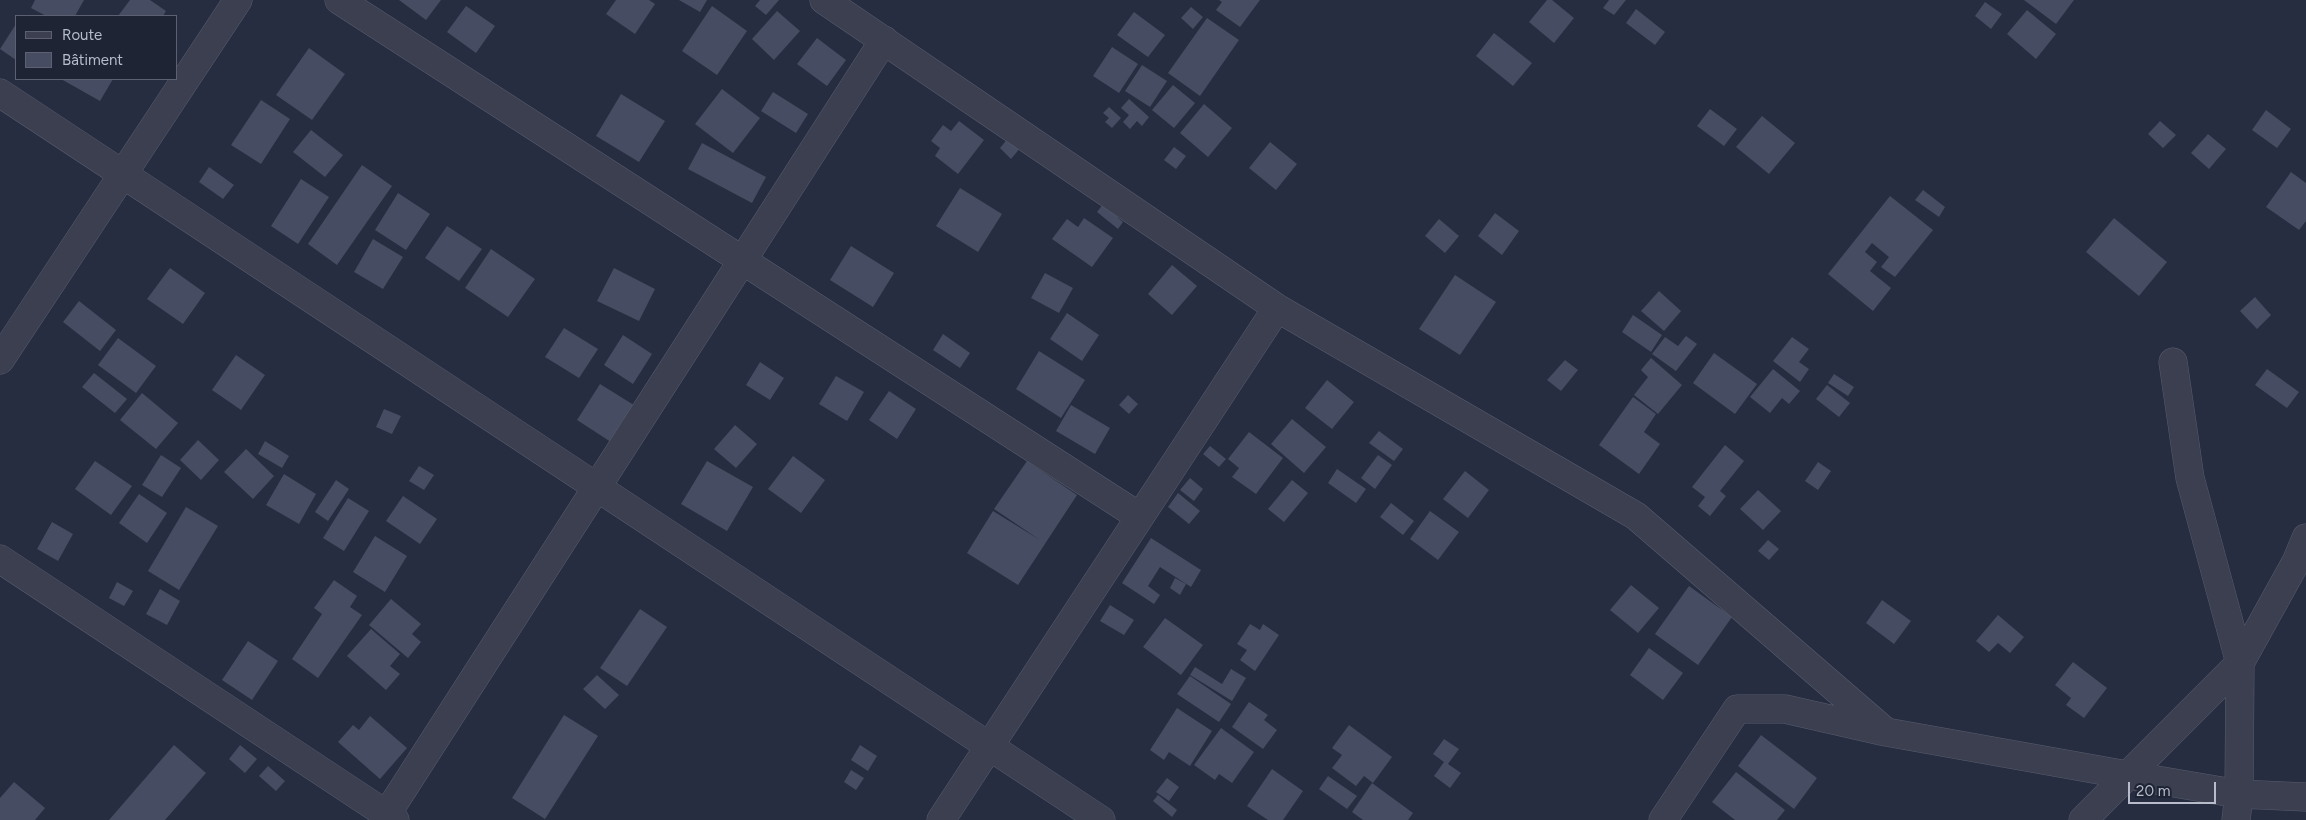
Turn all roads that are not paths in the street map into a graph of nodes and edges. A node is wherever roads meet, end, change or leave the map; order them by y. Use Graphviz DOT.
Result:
graph roads {
  1 [pos="238,0"];
  2 [pos="339,0"];
  3 [pos="824,0"];
  4 [pos="884,40"];
  5 [pos="0,93"];
  6 [pos="123,174"];
  7 [pos="743,260"];
  8 [pos="1278,308"];
  9 [pos="0,360"];
  10 [pos="2174,362"];
  11 [pos="596,487"];
  12 [pos="1140,517"];
  13 [pos="2306,538"];
  14 [pos="0,559"];
  15 [pos="2240,663"];
  16 [pos="1886,732"];
  17 [pos="990,746"];
  18 [pos="2127,775"];
  19 [pos="2306,796"];
  20 [pos="2237,807"];
  21 [pos="388,818"];
  22 [pos="941,820"];
  23 [pos="1101,820"];
  24 [pos="1663,820"];
  25 [pos="2083,820"];
  1 -- 6 [label="street"];
  2 -- 7 [label="street"];
  3 -- 4 [label="street"];
  4 -- 7 [label="street"];
  4 -- 8 [label="street"];
  5 -- 6 [label="street"];
  6 -- 9 [label="street"];
  6 -- 11 [label="street"];
  7 -- 11 [label="street"];
  7 -- 12 [label="street"];
  8 -- 12 [label="street"];
  8 -- 16 [label="street"];
  10 -- 15 [label="street"];
  11 -- 17 [label="street"];
  11 -- 21 [label="street"];
  12 -- 17 [label="street"];
  13 -- 15 [label="street"];
  14 -- 21 [label="street"];
  15 -- 18 [label="street"];
  15 -- 20 [label="street"];
  16 -- 18 [label="street"];
  16 -- 24 [label="street"];
  17 -- 22 [label="street"];
  17 -- 23 [label="street"];
  18 -- 20 [label="street"];
  18 -- 25 [label="street"];
  19 -- 20 [label="street"];
}
